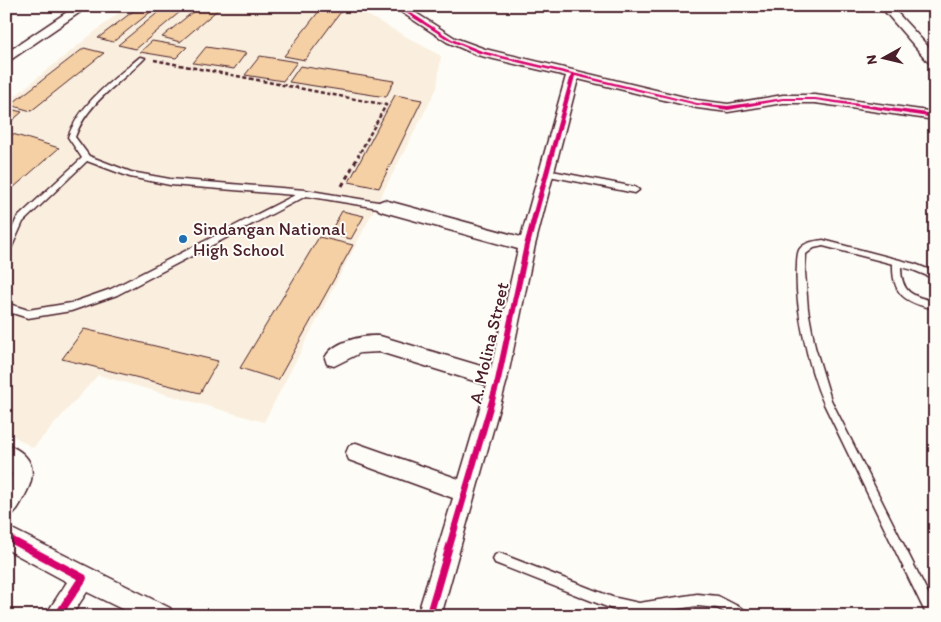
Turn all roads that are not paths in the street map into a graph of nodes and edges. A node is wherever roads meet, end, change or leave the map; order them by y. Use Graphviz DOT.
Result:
graph roads {
  1 [pos="84,6"];
  2 [pos="397,6"];
  3 [pos="885,6"];
  4 [pos="142,58"];
  5 [pos="6,59"];
  6 [pos="935,62"];
  7 [pos="573,75"];
  8 [pos="935,116"];
  9 [pos="86,158"];
  10 [pos="547,174"];
  11 [pos="635,190"];
  12 [pos="305,193"];
  13 [pos="384,206"];
  14 [pos="527,246"];
  15 [pos="6,251"];
  16 [pos="897,262"];
  17 [pos="935,276"];
  18 [pos="935,305"];
  19 [pos="6,307"];
  20 [pos="334,358"];
  21 [pos="498,380"];
  22 [pos="356,453"];
  23 [pos="6,454"];
  24 [pos="465,492"];
  25 [pos="6,507"];
  26 [pos="6,537"];
  27 [pos="499,559"];
  28 [pos="82,578"];
  29 [pos="57,616"];
  30 [pos="162,616"];
  31 [pos="430,616"];
  32 [pos="745,616"];
  33 [pos="933,616"];
  1 -- 5 [label="street"];
  2 -- 7 [label="street"];
  3 -- 6 [label="street"];
  4 -- 9 [label="lane"];
  7 -- 8 [label="street"];
  7 -- 10 [label="street, A. Molina Street"];
  9 -- 12 [label="lane"];
  9 -- 15 [label="lane"];
  10 -- 11 [label="lane"];
  10 -- 14 [label="street, A. Molina Street"];
  12 -- 13 [label="lane"];
  12 -- 19 [label="lane"];
  13 -- 14 [label="street"];
  14 -- 21 [label="street, A. Molina Street"];
  16 -- 17 [label="lane"];
  16 -- 18 [label="lane"];
  16 -- 33 [label="lane"];
  20 -- 21 [label="street"];
  21 -- 24 [label="street, A. Molina Street"];
  22 -- 24 [label="street"];
  23 -- 25 [label="street"];
  24 -- 31 [label="street, A. Molina Street"];
  26 -- 28 [label="street"];
  27 -- 32 [label="lane"];
  28 -- 29 [label="street"];
  28 -- 30 [label="street"];
}
